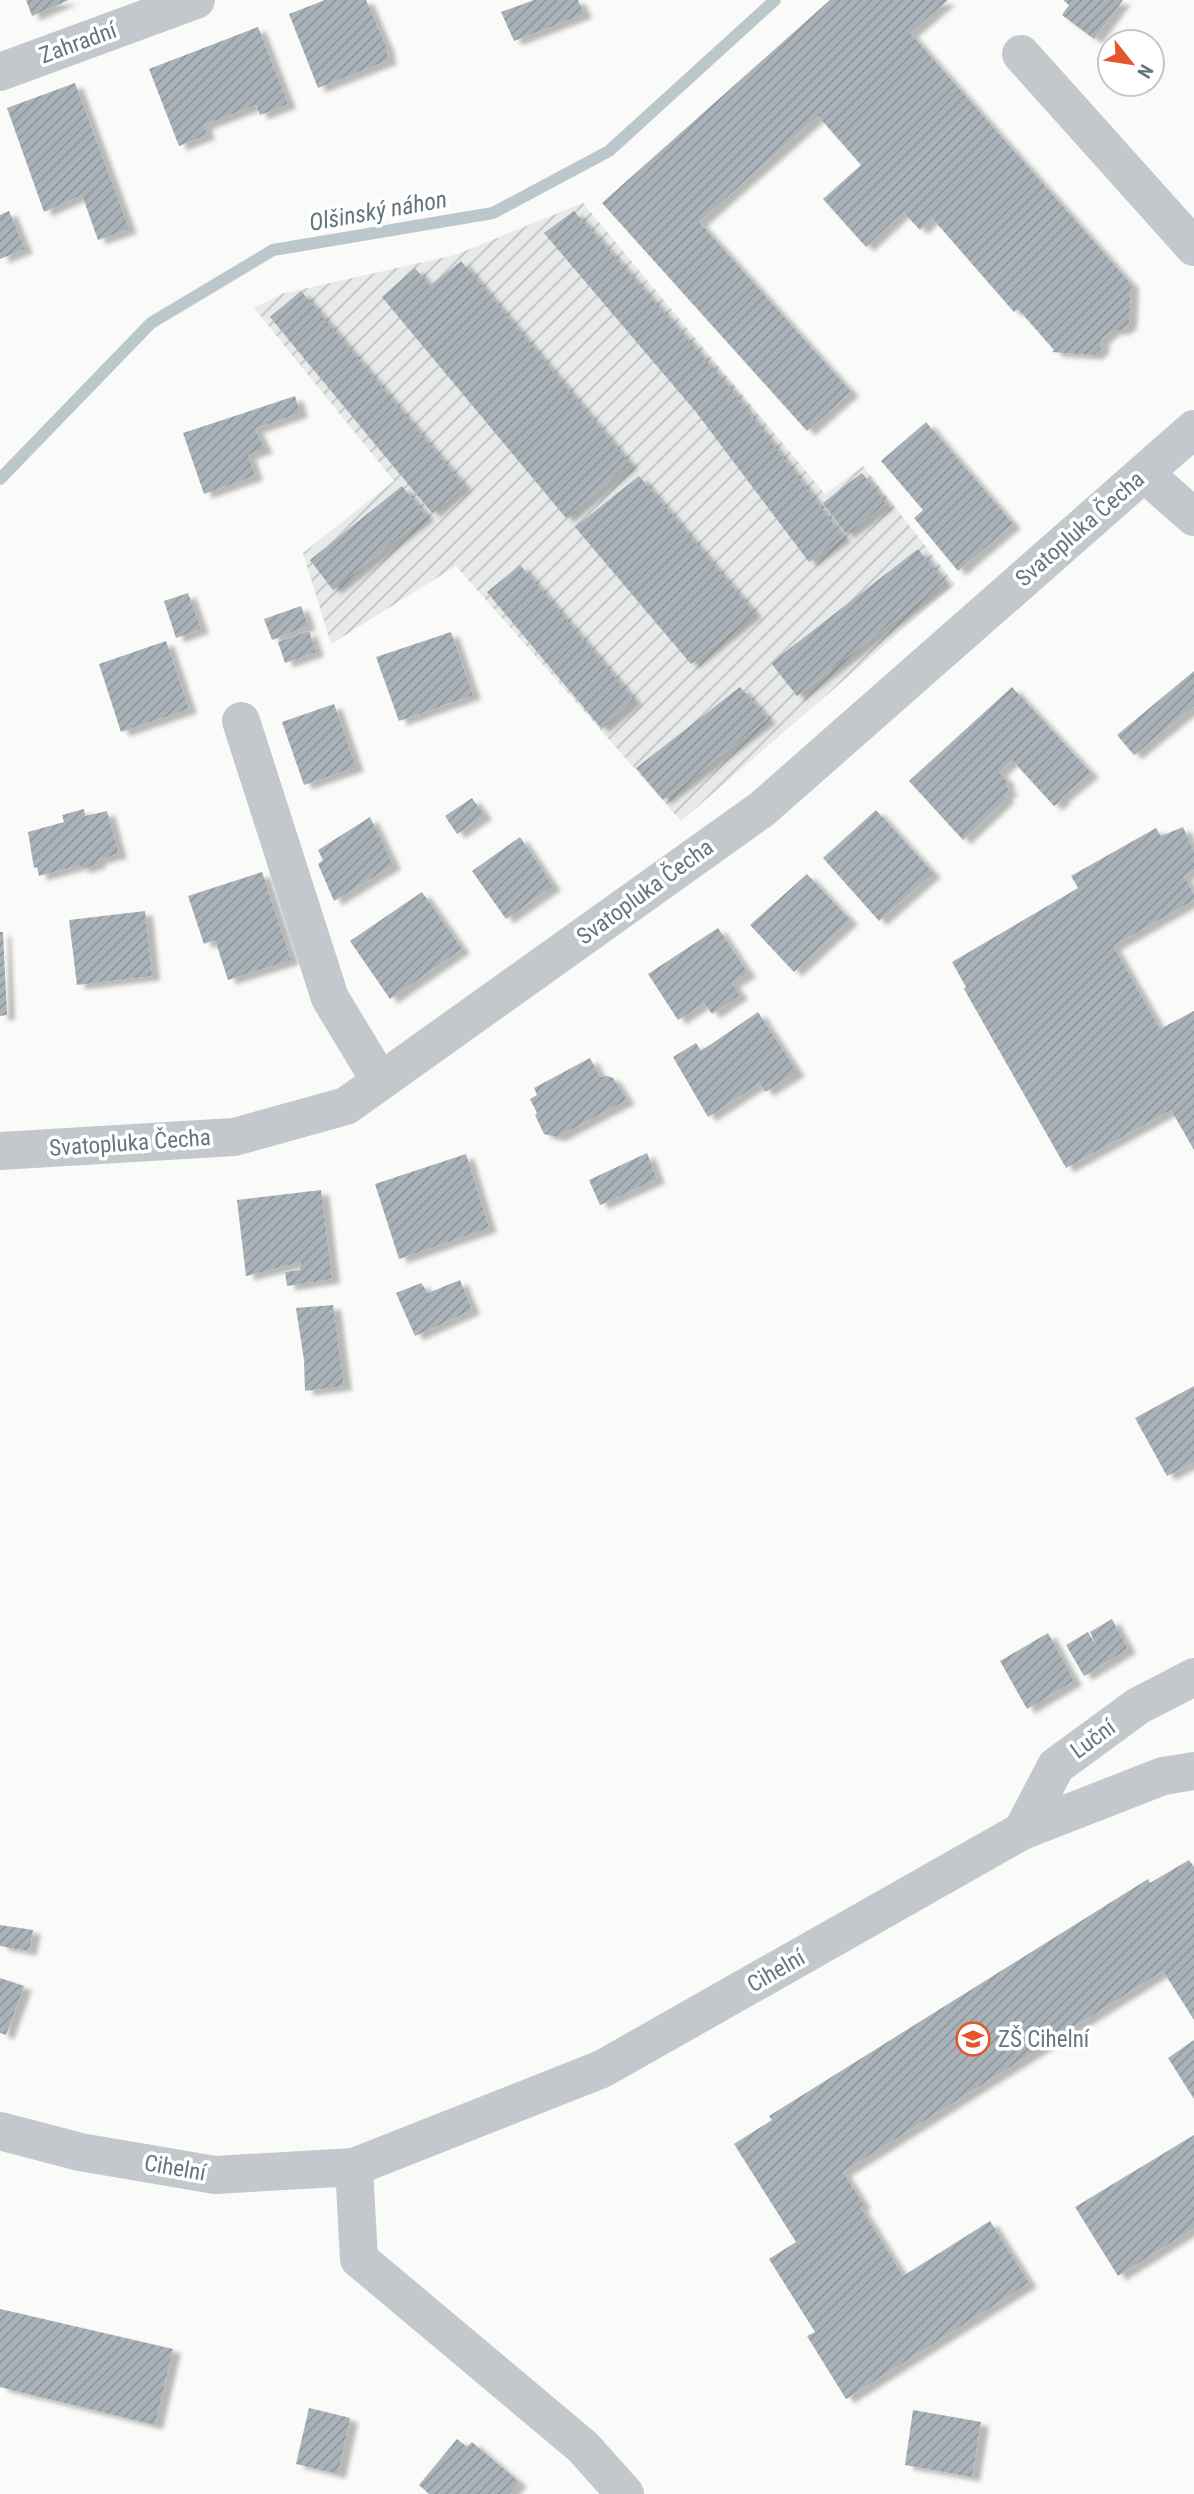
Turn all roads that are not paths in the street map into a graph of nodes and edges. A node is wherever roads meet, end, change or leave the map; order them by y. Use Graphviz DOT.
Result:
graph roads {
  1 [pos="196,0"];
  2 [pos="1021,54"];
  3 [pos="0,72"];
  4 [pos="1194,247"];
  5 [pos="1194,429"];
  6 [pos="1144,473"];
  7 [pos="1194,517"];
  8 [pos="241,721"];
  9 [pos="380,1081"];
  10 [pos="0,1152"];
  11 [pos="1194,1677"];
  12 [pos="1194,1770"];
  13 [pos="1022,1831"];
  14 [pos="0,2131"];
  15 [pos="354,2167"];
  16 [pos="625,2494"];
  1 -- 3 [label="street, Zahradní"];
  2 -- 4 [label="street"];
  5 -- 6 [label="street, Svatopluka Čecha"];
  6 -- 7 [label="street"];
  6 -- 9 [label="street, Svatopluka Čecha"];
  8 -- 9 [label="street"];
  9 -- 10 [label="street, Svatopluka Čecha"];
  11 -- 13 [label="street, Luční"];
  12 -- 13 [label="street, Cihelní"];
  13 -- 15 [label="street, Cihelní"];
  14 -- 15 [label="street, Cihelní"];
  15 -- 16 [label="street"];
}
